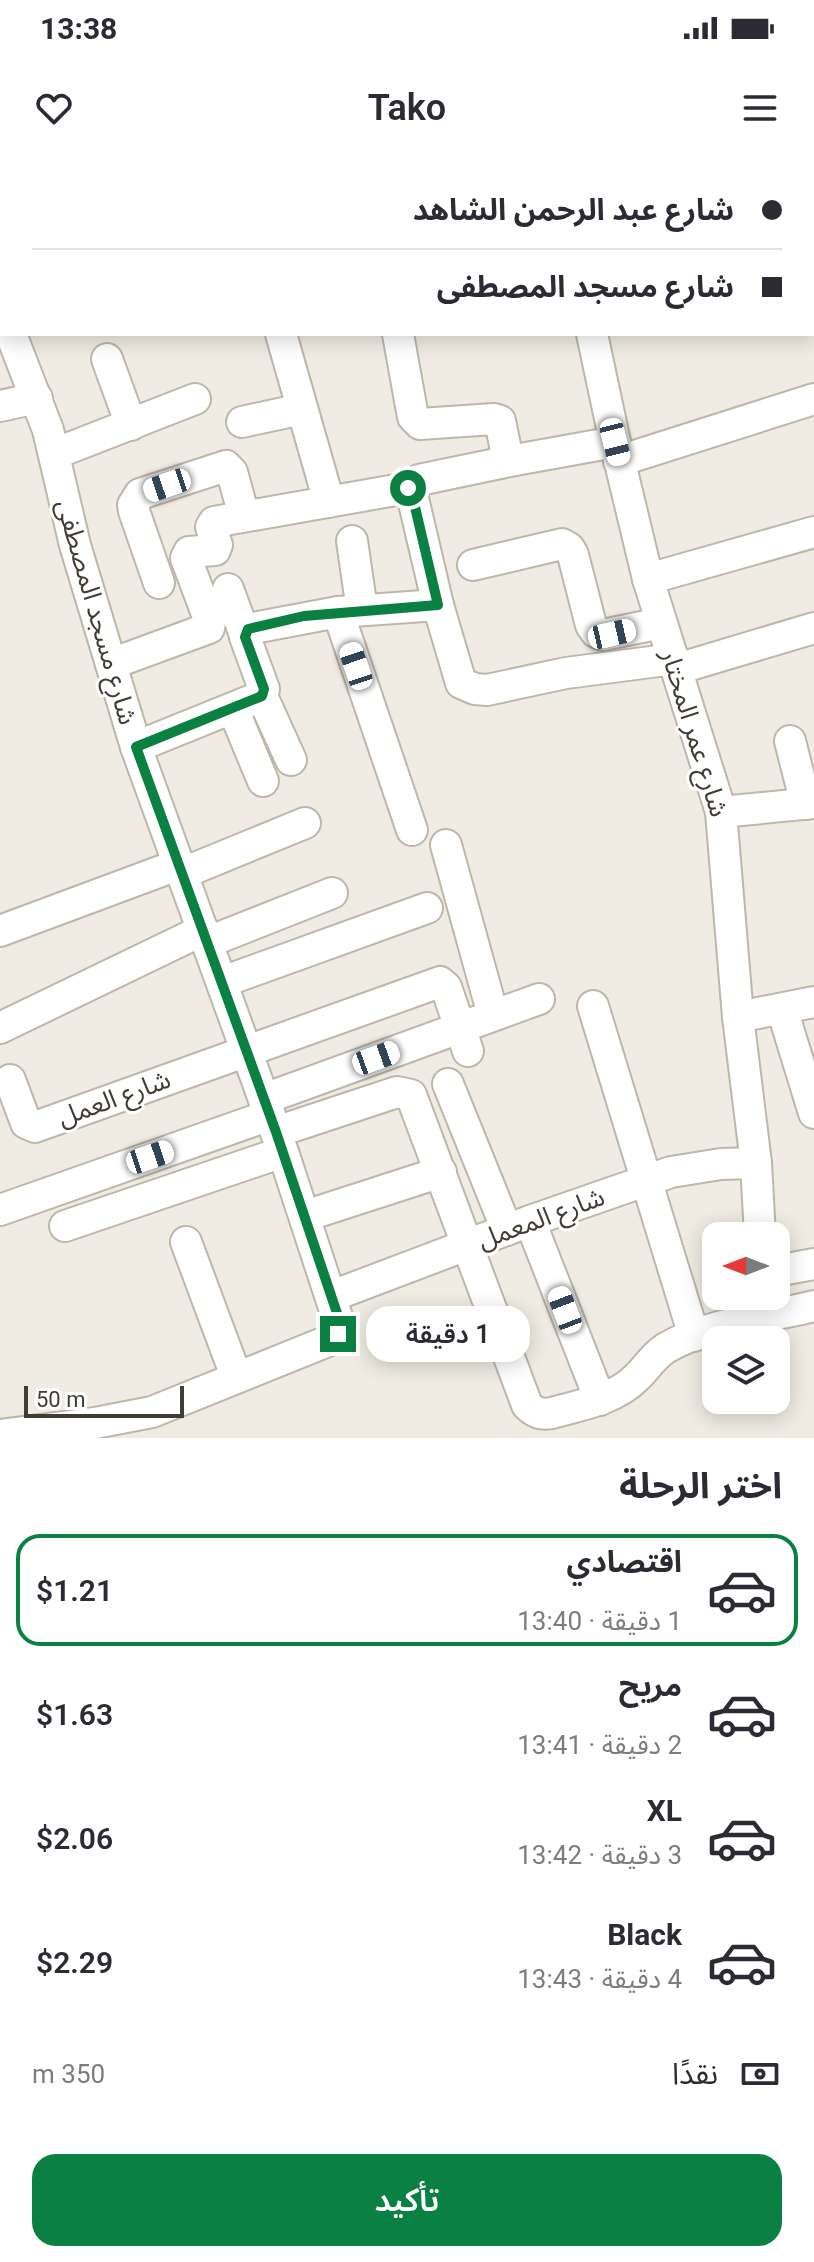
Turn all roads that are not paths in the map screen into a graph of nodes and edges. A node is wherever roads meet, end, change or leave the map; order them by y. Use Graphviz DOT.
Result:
graph roads {
  1 [pos="13,336"];
  2 [pos="287,336"];
  3 [pos="398,336"];
  4 [pos="592,336"];
  5 [pos="107,359"];
  6 [pos="37,398"];
  7 [pos="195,399"];
  8 [pos="814,399"];
  9 [pos="0,406"];
  10 [pos="302,409"];
  11 [pos="242,422"];
  12 [pos="131,425"];
  13 [pos="617,452"];
  14 [pos="54,454"];
  15 [pos="515,460"];
  16 [pos="410,489"];
  17 [pos="329,502"];
  18 [pos="244,516"];
  19 [pos="814,532"];
  20 [pos="352,541"];
  21 [pos="473,565"];
  22 [pos="648,579"];
  23 [pos="159,583"];
  24 [pos="228,589"];
  25 [pos="438,605"];
  26 [pos="350,611"];
  27 [pos="661,623"];
  28 [pos="814,628"];
  29 [pos="245,635"];
  30 [pos="111,664"];
  31 [pos="675,664"];
  32 [pos="262,696"];
  33 [pos="233,709"];
  34 [pos="790,741"];
  35 [pos="136,747"];
  36 [pos="291,760"];
  37 [pos="263,781"];
  38 [pos="810,803"];
  39 [pos="721,812"];
  40 [pos="305,823"];
  41 [pos="412,830"];
  42 [pos="446,845"];
  43 [pos="182,868"];
  44 [pos="332,893"];
  45 [pos="427,908"];
  46 [pos="0,931"];
  47 [pos="206,936"];
  48 [pos="222,982"];
  49 [pos="539,999"];
  50 [pos="814,1002"];
  51 [pos="593,1006"];
  52 [pos="782,1009"];
  53 [pos="493,1015"];
  54 [pos="738,1017"];
  55 [pos="0,1028"];
  56 [pos="464,1039"];
  57 [pos="247,1051"];
  58 [pos="10,1080"];
  59 [pos="448,1084"];
  60 [pos="814,1113"];
  61 [pos="274,1125"];
  62 [pos="756,1163"];
  63 [pos="441,1172"];
  64 [pos="647,1181"];
  65 [pos="0,1210"];
  66 [pos="305,1216"];
  67 [pos="759,1222"];
  68 [pos="518,1225"];
  69 [pos="65,1226"];
  70 [pos="186,1242"];
  71 [pos="468,1245"];
  72 [pos="814,1264"];
  73 [pos="790,1268"];
  74 [pos="332,1296"];
  75 [pos="814,1306"];
  76 [pos="694,1336"];
  77 [pos="236,1376"];
  78 [pos="600,1400"];
  79 [pos="41,1433"];
  80 [pos="0,1435"];
  1 -- 6 [label="street, شارع مسجد المصطفى"];
  2 -- 10 [label="street"];
  3 -- 15 [label="street"];
  4 -- 13 [label="street, شارع عمر المختار"];
  5 -- 12 [label="street"];
  6 -- 9 [label="street"];
  6 -- 14 [label="street, شارع مسجد المصطفى"];
  7 -- 12 [label="street"];
  8 -- 13 [label="street"];
  10 -- 11 [label="street"];
  10 -- 17 [label="street"];
  12 -- 14 [label="street"];
  13 -- 15 [label="street"];
  13 -- 22 [label="street, شارع عمر المختار"];
  14 -- 30 [label="street, شارع مسجد المصطفى"];
  15 -- 16 [label="street"];
  16 -- 17 [label="street"];
  16 -- 25 [label="street"];
  17 -- 18 [label="street"];
  18 -- 23 [label="street"];
  18 -- 30 [label="street"];
  19 -- 22 [label="street"];
  20 -- 26 [label="street"];
  21 -- 27 [label="street"];
  22 -- 27 [label="street, شارع عمر المختار"];
  24 -- 29 [label="street"];
  25 -- 26 [label="street"];
  25 -- 31 [label="street"];
  26 -- 29 [label="street"];
  26 -- 41 [label="street"];
  27 -- 31 [label="street, شارع عمر المختار"];
  28 -- 31 [label="street"];
  29 -- 32 [label="street"];
  30 -- 35 [label="street, شارع مسجد المصطفى"];
  31 -- 39 [label="street, شارع عمر المختار"];
  32 -- 33 [label="street"];
  32 -- 36 [label="street"];
  33 -- 35 [label="street"];
  33 -- 37 [label="street"];
  34 -- 38 [label="street"];
  35 -- 43 [label="street, شارع مسجد المصطفى"];
  38 -- 39 [label="street"];
  39 -- 54 [label="street, شارع عمر المختار"];
  40 -- 43 [label="street"];
  42 -- 53 [label="street"];
  43 -- 46 [label="street"];
  43 -- 47 [label="street, شارع مسجد المصطفى"];
  44 -- 47 [label="street"];
  45 -- 48 [label="street"];
  47 -- 48 [label="street, شارع مسجد المصطفى"];
  47 -- 55 [label="street"];
  48 -- 57 [label="street, شارع مسجد المصطفى"];
  49 -- 53 [label="street"];
  50 -- 52 [label="street"];
  51 -- 64 [label="street"];
  52 -- 54 [label="street"];
  52 -- 60 [label="street"];
  53 -- 56 [label="street"];
  54 -- 62 [label="street, شارع عمر المختار"];
  56 -- 57 [label="street"];
  56 -- 61 [label="street"];
  57 -- 58 [label="street, شارع العمل"];
  57 -- 61 [label="street, شارع مسجد المصطفى"];
  59 -- 68 [label="street"];
  61 -- 63 [label="street"];
  61 -- 65 [label="street"];
  61 -- 66 [label="street, شارع مسجد المصطفى"];
  61 -- 69 [label="street"];
  62 -- 64 [label="street, شارع المعمل"];
  62 -- 67 [label="street, شارع عمر المختار"];
  63 -- 66 [label="street"];
  63 -- 71 [label="street"];
  64 -- 68 [label="street, شارع المعمل"];
  64 -- 76 [label="street"];
  66 -- 74 [label="street, شارع مسجد المصطفى"];
  68 -- 71 [label="street, شارع المعمل"];
  68 -- 78 [label="street"];
  70 -- 77 [label="street"];
  71 -- 74 [label="street, شارع المعمل"];
  71 -- 78 [label="street"];
  72 -- 73 [label="street"];
  74 -- 77 [label="street, شارع مسجد المصطفى"];
  75 -- 76 [label="street"];
  76 -- 78 [label="street"];
  77 -- 79 [label="street"];
  79 -- 80 [label="street"];
}
